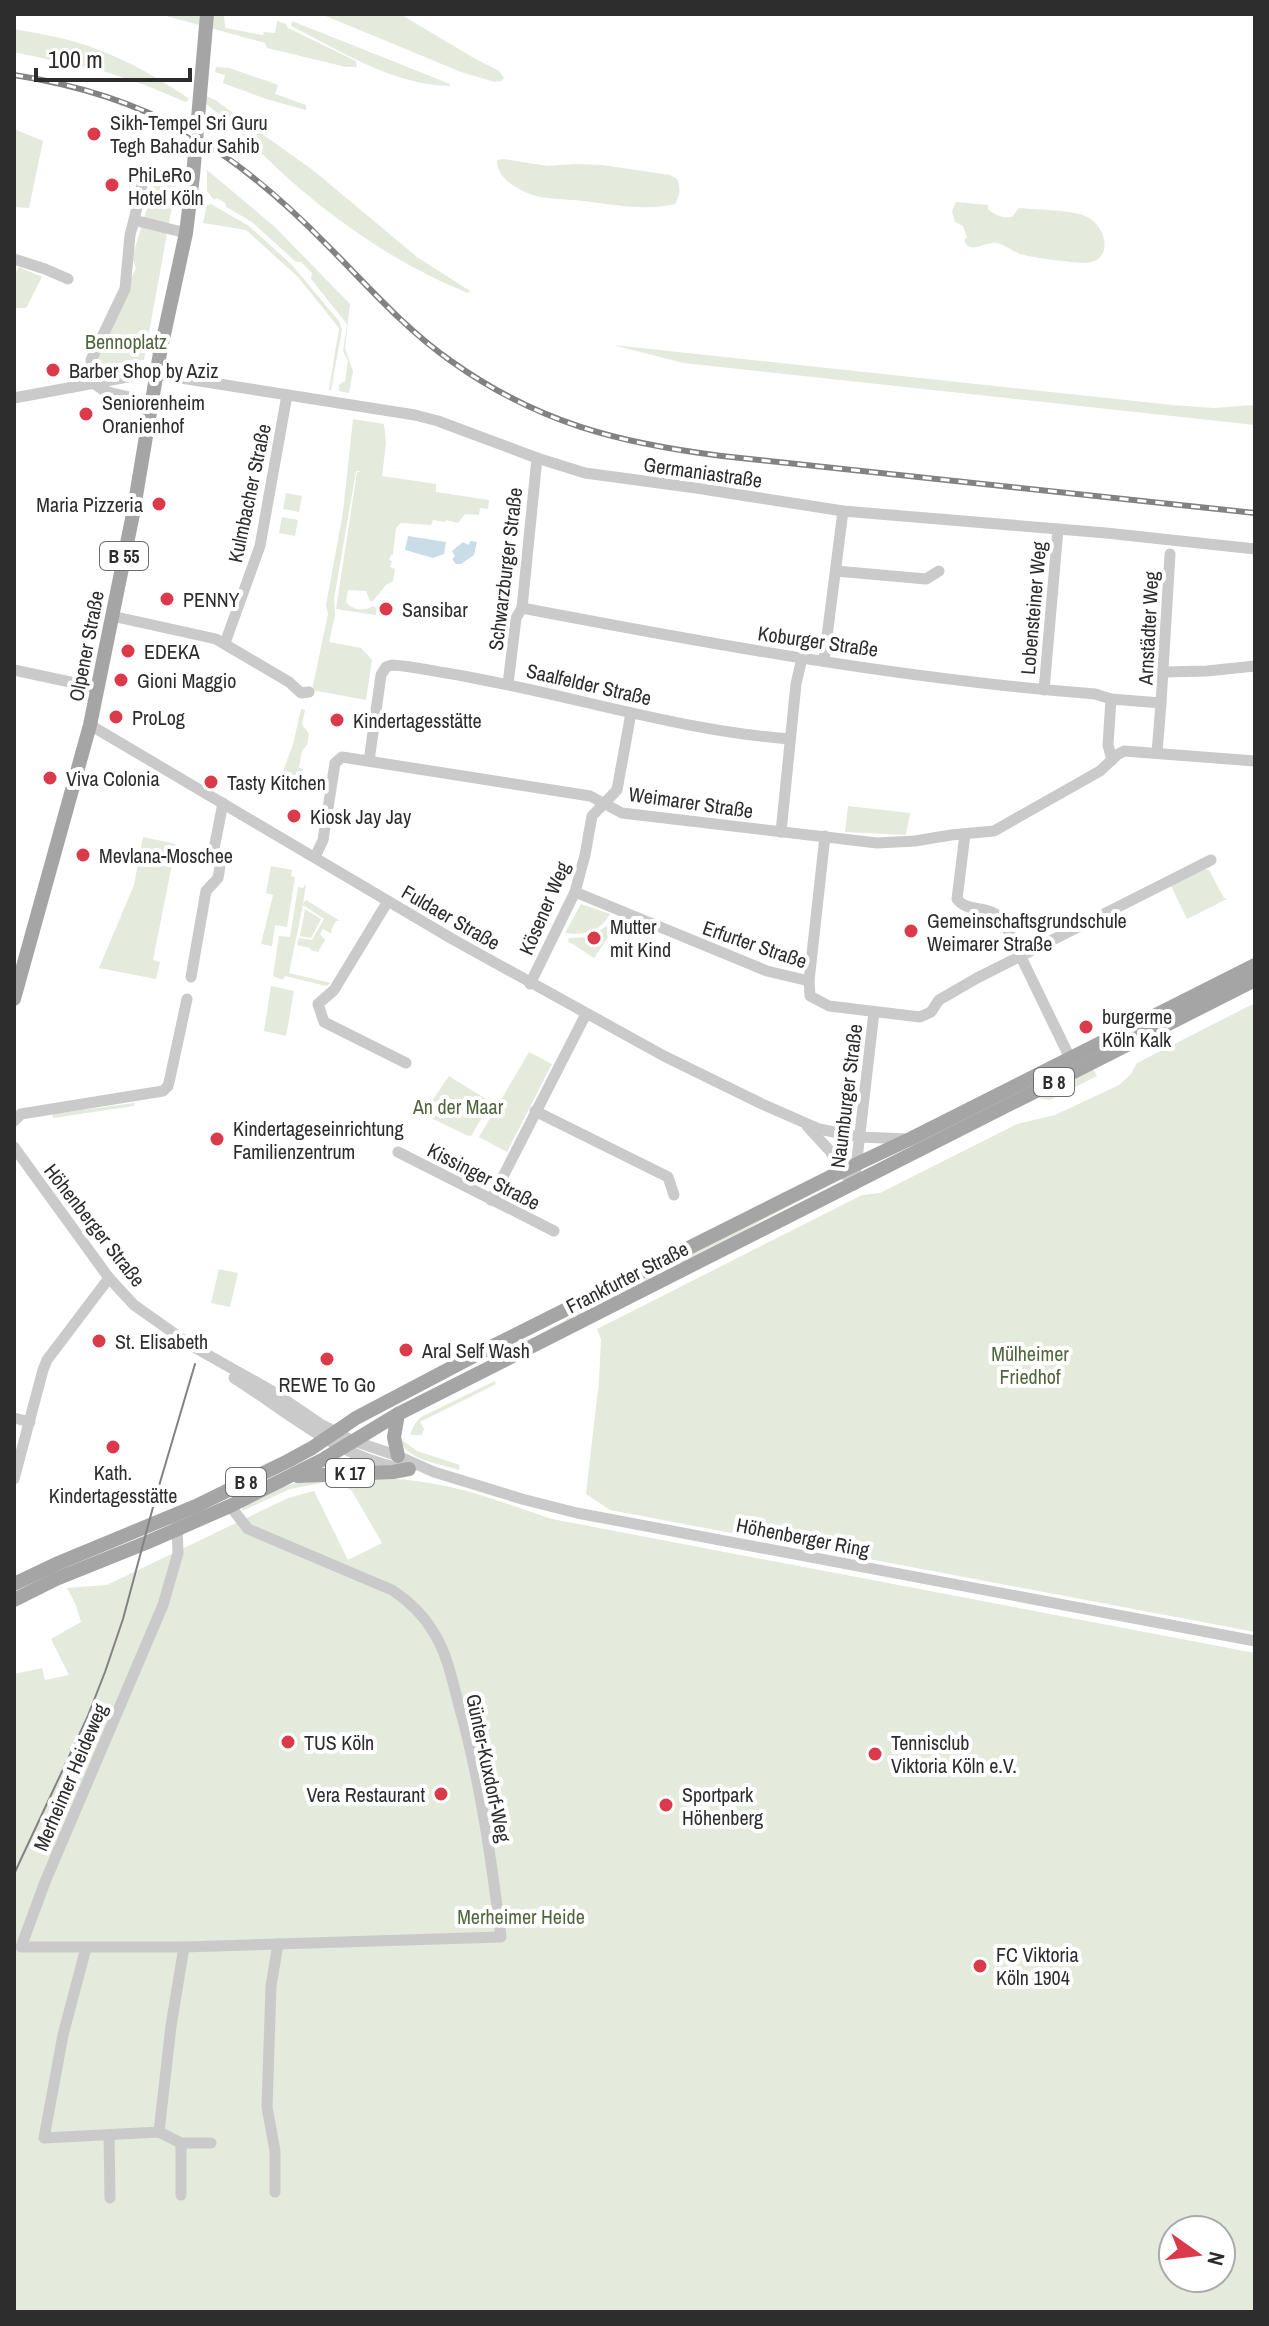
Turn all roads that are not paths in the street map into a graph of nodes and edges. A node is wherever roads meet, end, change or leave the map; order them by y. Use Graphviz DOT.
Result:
graph roads {
  1 [pos="207,14"];
  2 [pos="193,176"];
  3 [pos="134,220"];
  4 [pos="186,233"];
  5 [pos="14,259"];
  6 [pos="68,279"];
  7 [pos="157,374"];
  8 [pos="93,383"];
  9 [pos="287,395"];
  10 [pos="14,397"];
  11 [pos="148,423"];
  12 [pos="537,458"];
  13 [pos="843,511"];
  14 [pos="1058,529"];
  15 [pos="1255,549"];
  16 [pos="1170,554"];
  17 [pos="836,571"];
  18 [pos="939,571"];
  19 [pos="522,608"];
  20 [pos="112,616"];
  21 [pos="225,643"];
  22 [pos="802,658"];
  23 [pos="824,660"];
  24 [pos="1255,666"];
  25 [pos="14,670"];
  26 [pos="1163,672"];
  27 [pos="508,684"];
  28 [pos="98,688"];
  29 [pos="1044,690"];
  30 [pos="309,692"];
  31 [pos="1111,699"];
  32 [pos="1161,703"];
  33 [pos="631,713"];
  34 [pos="90,725"];
  35 [pos="790,739"];
  36 [pos="1157,753"];
  37 [pos="1112,760"];
  38 [pos="369,761"];
  39 [pos="1255,761"];
  40 [pos="223,803"];
  41 [pos="605,804"];
  42 [pos="781,832"];
  43 [pos="965,834"];
  44 [pos="825,836"];
  45 [pos="315,857"];
  46 [pos="1211,860"];
  47 [pos="575,892"];
  48 [pos="388,901"];
  49 [pos="1021,957"];
  50 [pos="1255,965"];
  51 [pos="191,977"];
  52 [pos="1255,980"];
  53 [pos="809,981"];
  54 [pos="530,984"];
  55 [pos="14,999"];
  56 [pos="187,999"];
  57 [pos="874,1012"];
  58 [pos="586,1014"];
  59 [pos="1070,1058"];
  60 [pos="406,1063"];
  61 [pos="535,1111"];
  62 [pos="14,1121"];
  63 [pos="803,1123"];
  64 [pos="859,1137"];
  65 [pos="912,1138"];
  66 [pos="14,1147"];
  67 [pos="398,1152"];
  68 [pos="856,1164"];
  69 [pos="842,1171"];
  70 [pos="854,1185"];
  71 [pos="674,1195"];
  72 [pos="491,1200"];
  73 [pos="554,1231"];
  74 [pos="109,1278"];
  75 [pos="489,1348"];
  76 [pos="496,1365"];
  77 [pos="398,1414"];
  78 [pos="14,1418"];
  79 [pos="30,1422"];
  80 [pos="330,1436"];
  81 [pos="346,1444"];
  82 [pos="398,1456"];
  83 [pos="409,1469"];
  84 [pos="434,1472"];
  85 [pos="290,1476"];
  86 [pos="14,1479"];
  87 [pos="230,1506"];
  88 [pos="171,1516"];
  89 [pos="171,1532"];
  90 [pos="16,1579"];
  91 [pos="14,1600"];
  92 [pos="1255,1641"];
  93 [pos="278,1944"];
  94 [pos="184,1947"];
  95 [pos="86,1948"];
  96 [pos="159,2132"];
  97 [pos="109,2135"];
  98 [pos="181,2143"];
  99 [pos="211,2143"];
  100 [pos="275,2192"];
  101 [pos="181,2195"];
  102 [pos="110,2198"];
  1 -- 2 [label="main road, Olpener Straße / B 55"];
  2 -- 3 [label="street"];
  2 -- 4 [label="main road, Olpener Straße / B 55"];
  3 -- 4 [label="street"];
  3 -- 8 [label="street"];
  4 -- 7 [label="main road, Olpener Straße / B 55"];
  5 -- 6 [label="street"];
  7 -- 8 [label="street, Germaniastraße"];
  7 -- 9 [label="street, Germaniastraße"];
  7 -- 11 [label="main road, Olpener Straße / B 55"];
  8 -- 10 [label="street, Germaniastraße"];
  8 -- 11 [label="street"];
  9 -- 12 [label="street, Germaniastraße"];
  9 -- 21 [label="street, Kulmbacher Straße"];
  11 -- 20 [label="main road, Olpener Straße / B 55"];
  12 -- 13 [label="street, Germaniastraße"];
  12 -- 19 [label="street, Schwarzburger Straße"];
  13 -- 14 [label="street, Germaniastraße"];
  13 -- 17 [label="street"];
  14 -- 15 [label="street, Germaniastraße"];
  14 -- 29 [label="street, Lobensteiner Weg"];
  16 -- 26 [label="street, Arnstädter Weg"];
  17 -- 18 [label="street"];
  17 -- 23 [label="street"];
  19 -- 22 [label="street, Koburger Straße"];
  19 -- 27 [label="street, Schwarzburger Straße"];
  20 -- 21 [label="street"];
  20 -- 28 [label="main road, Olpener Straße / B 55"];
  21 -- 30 [label="street"];
  22 -- 23 [label="street, Koburger Straße"];
  22 -- 35 [label="street"];
  23 -- 29 [label="street, Koburger Straße"];
  24 -- 26 [label="street"];
  25 -- 28 [label="street"];
  26 -- 32 [label="street, Arnstädter Weg"];
  27 -- 33 [label="street, Saalfelder Straße"];
  27 -- 38 [label="street, Saalfelder Straße"];
  28 -- 34 [label="main road, Olpener Straße / B 55"];
  29 -- 31 [label="street, Koburger Straße"];
  31 -- 32 [label="street, Koburger Straße"];
  31 -- 37 [label="street"];
  32 -- 36 [label="street, Arnstädter Weg"];
  33 -- 35 [label="street, Saalfelder Straße"];
  33 -- 41 [label="street, Kösener Weg"];
  34 -- 40 [label="street, Fuldaer Straße"];
  34 -- 55 [label="main road, Olpener Straße / B 55"];
  35 -- 42 [label="street"];
  36 -- 37 [label="street"];
  36 -- 39 [label="street"];
  37 -- 43 [label="street, Weimarer Straße"];
  38 -- 41 [label="street, Weimarer Straße"];
  38 -- 45 [label="street, Weimarer Straße"];
  40 -- 45 [label="street, Fuldaer Straße"];
  40 -- 51 [label="street"];
  41 -- 42 [label="street, Weimarer Straße"];
  41 -- 47 [label="street, Kösener Weg"];
  42 -- 44 [label="street, Weimarer Straße"];
  43 -- 44 [label="street, Weimarer Straße"];
  43 -- 49 [label="street"];
  44 -- 53 [label="street"];
  45 -- 48 [label="street, Fuldaer Straße"];
  46 -- 49 [label="street, Erfurter Straße"];
  47 -- 53 [label="street, Erfurter Straße"];
  47 -- 54 [label="street, Kösener Weg"];
  48 -- 54 [label="street, Fuldaer Straße"];
  48 -- 60 [label="street"];
  49 -- 57 [label="street, Erfurter Straße"];
  49 -- 59 [label="street"];
  50 -- 59 [label="main road, Frankfurter Straße / B 8"];
  52 -- 70 [label="main road, Frankfurter Straße / B 8"];
  53 -- 57 [label="street, Erfurter Straße"];
  54 -- 58 [label="street, Fuldaer Straße"];
  56 -- 62 [label="street"];
  57 -- 64 [label="street, Naumburger Straße"];
  58 -- 61 [label="street"];
  58 -- 63 [label="street, Fuldaer Straße"];
  59 -- 65 [label="main road, Frankfurter Straße / B 8"];
  61 -- 71 [label="street"];
  61 -- 72 [label="street"];
  63 -- 64 [label="street, Fuldaer Straße"];
  63 -- 69 [label="street, Fuldaer Straße"];
  64 -- 65 [label="street, Fuldaer Straße"];
  64 -- 68 [label="street, Naumburger Straße"];
  65 -- 68 [label="main road, Frankfurter Straße / B 8"];
  66 -- 74 [label="street, Höhenberger Straße"];
  67 -- 72 [label="street, Kissinger Straße"];
  68 -- 69 [label="main road, Frankfurter Straße / B 8"];
  68 -- 70 [label="street, Naumburger Straße"];
  69 -- 70 [label="street, Fuldaer Straße"];
  69 -- 75 [label="main road, Frankfurter Straße / B 8"];
  70 -- 76 [label="main road, Frankfurter Straße / B 8"];
  72 -- 73 [label="street, Kissinger Straße"];
  74 -- 79 [label="street"];
  74 -- 80 [label="street, Höhenberger Straße"];
  75 -- 76 [label="main road"];
  75 -- 80 [label="main road, Frankfurter Straße / B 8"];
  76 -- 77 [label="main road, Frankfurter Straße / B 8"];
  77 -- 81 [label="main road, Frankfurter Straße / B 8"];
  77 -- 82 [label="main road"];
  78 -- 79 [label="street"];
  79 -- 86 [label="street"];
  80 -- 81 [label="street, Höhenberger Straße"];
  80 -- 88 [label="main road, Frankfurter Straße / B 8"];
  81 -- 82 [label="street, Höhenberger Ring / K 17"];
  81 -- 83 [label="street, K 17"];
  81 -- 85 [label="main road, Frankfurter Straße / B 8"];
  82 -- 84 [label="street, Höhenberger Ring / K 17"];
  83 -- 84 [label="street, K 17"];
  83 -- 85 [label="main road, K 17"];
  84 -- 92 [label="street, Höhenberger Ring / K 17"];
  85 -- 87 [label="main road, Frankfurter Straße / B 8"];
  87 -- 89 [label="main road, Frankfurter Straße / B 8"];
  87 -- 93 [label="street, Günter-Kuxdorf-Weg"];
  88 -- 89 [label="street, Merheimer Heideweg"];
  88 -- 90 [label="main road, Frankfurter Straße / B 8"];
  89 -- 91 [label="main road, Frankfurter Straße / B 8"];
  89 -- 95 [label="street, Merheimer Heideweg"];
  93 -- 94 [label="street, Merheimer Heideweg"];
  93 -- 100 [label="street"];
  94 -- 95 [label="street, Merheimer Heideweg"];
  94 -- 96 [label="street"];
  95 -- 97 [label="street"];
  96 -- 97 [label="street"];
  96 -- 98 [label="street"];
  97 -- 102 [label="street"];
  98 -- 99 [label="street"];
  98 -- 101 [label="street"];
}
